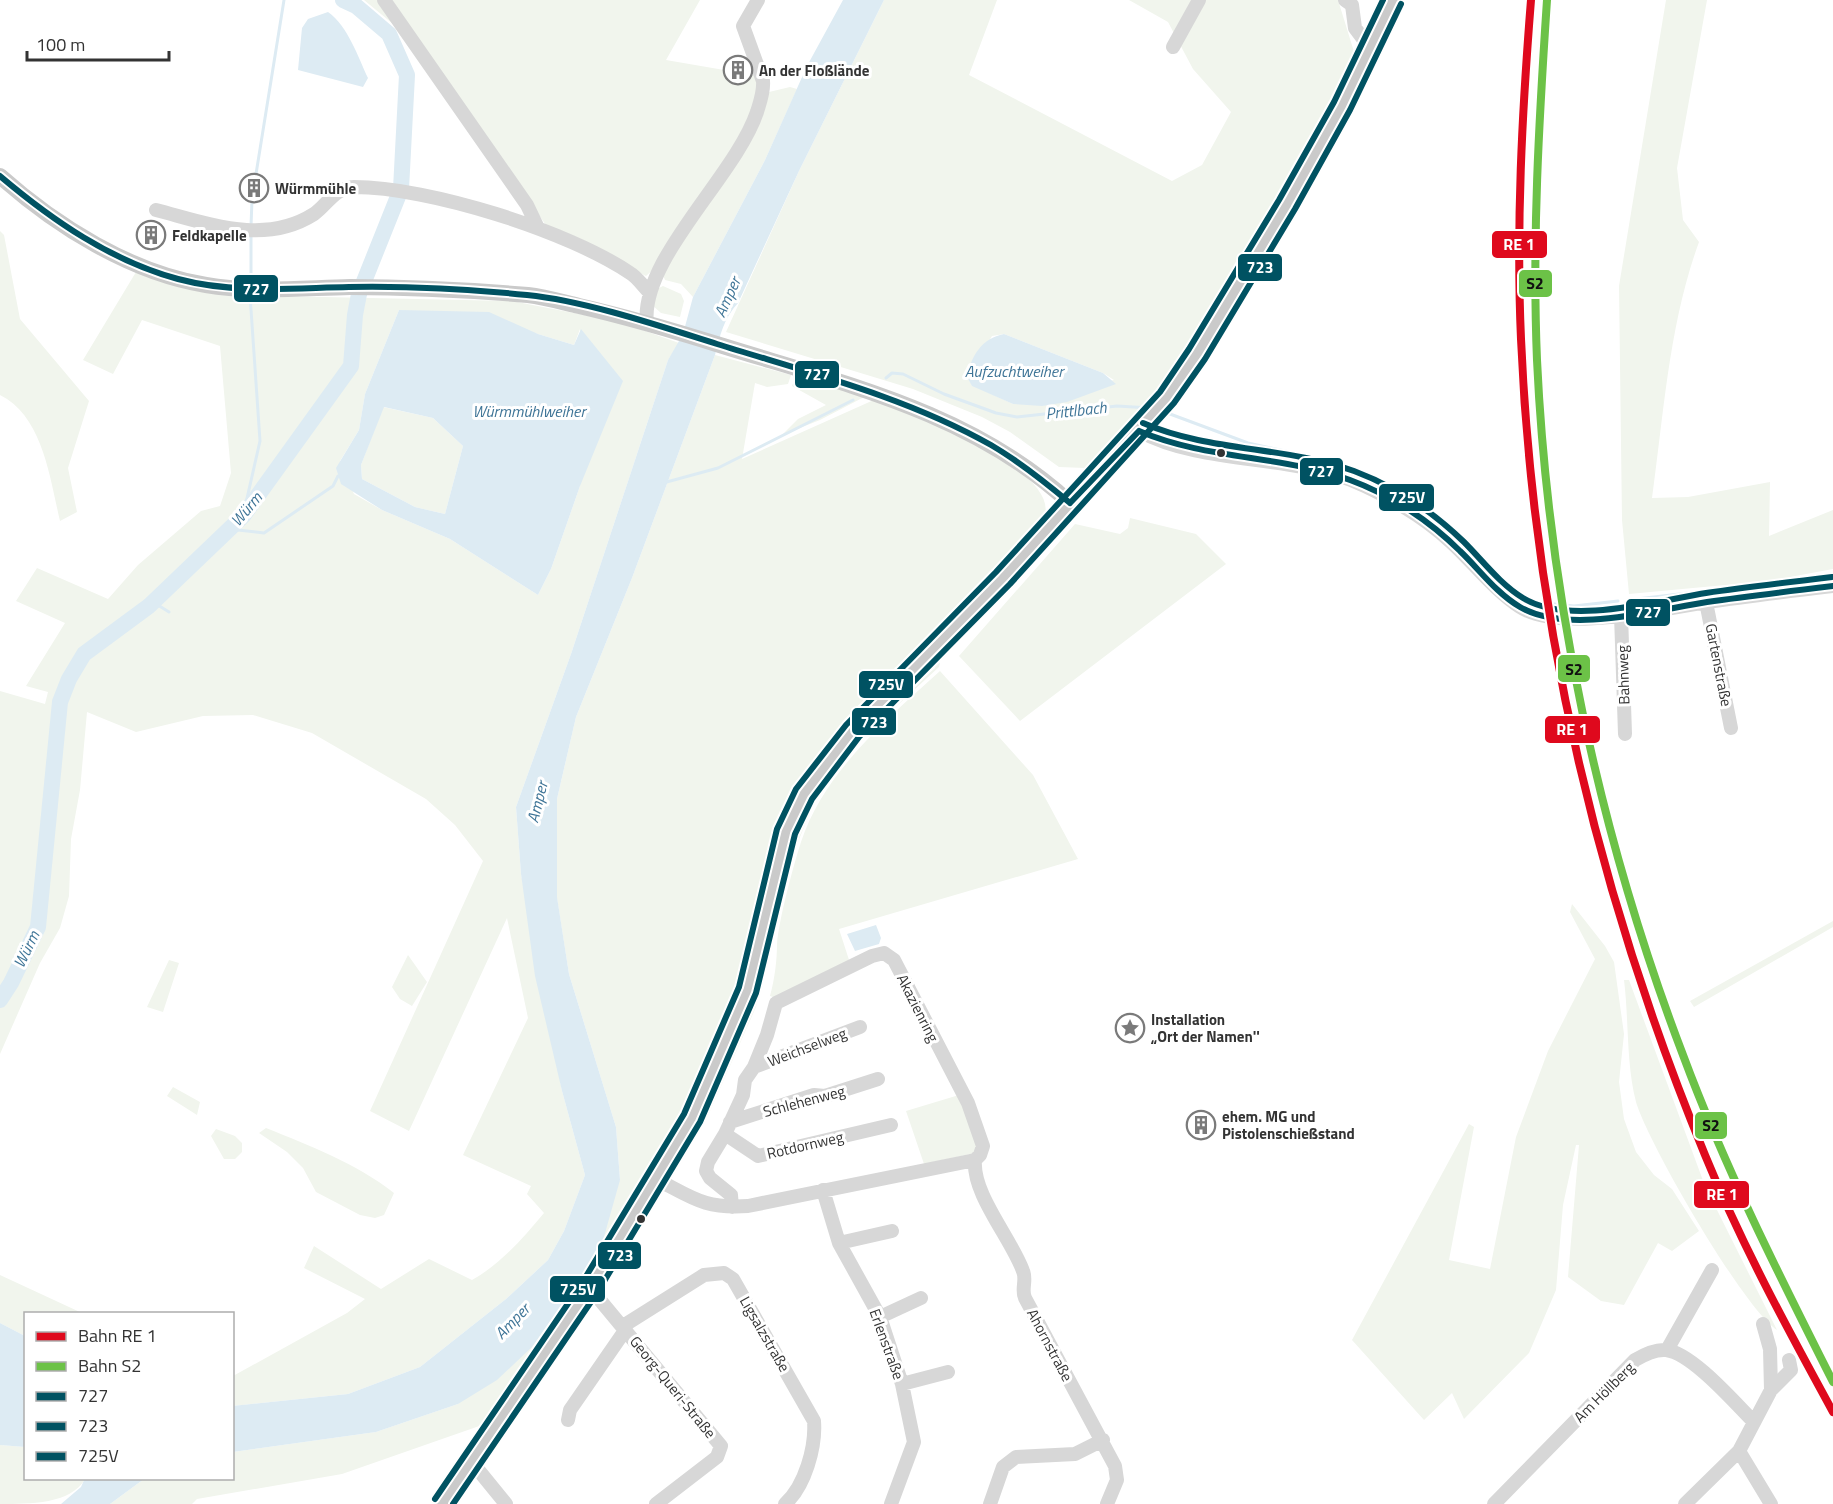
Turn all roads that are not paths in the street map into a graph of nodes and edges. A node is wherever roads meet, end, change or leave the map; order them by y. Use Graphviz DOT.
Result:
graph roads {
  1 [pos="384,0"];
  2 [pos="758,0"];
  3 [pos="1199,0"];
  4 [pos="1393,0"];
  5 [pos="1352,2"];
  6 [pos="1173,47"];
  7 [pos="1370,48"];
  8 [pos="0,176"];
  9 [pos="156,210"];
  10 [pos="537,226"];
  11 [pos="649,292"];
  12 [pos="646,324"];
  13 [pos="1140,431"];
  14 [pos="1070,503"];
  15 [pos="1833,586"];
  16 [pos="1706,602"];
  17 [pos="1615,616"];
  18 [pos="1731,728"];
  19 [pos="1625,734"];
  20 [pos="860,1027"];
  21 [pos="754,1067"];
  22 [pos="878,1079"];
  23 [pos="891,1125"];
  24 [pos="728,1128"];
  25 [pos="975,1160"];
  26 [pos="656,1179"];
  27 [pos="823,1190"];
  28 [pos="732,1207"];
  29 [pos="892,1231"];
  30 [pos="839,1243"];
  31 [pos="1712,1270"];
  32 [pos="590,1288"];
  33 [pos="921,1298"];
  34 [pos="880,1317"];
  35 [pos="1763,1324"];
  36 [pos="624,1328"];
  37 [pos="1667,1350"];
  38 [pos="1789,1360"];
  39 [pos="948,1372"];
  40 [pos="902,1384"];
  41 [pos="1771,1390"];
  42 [pos="568,1420"];
  43 [pos="1754,1422"];
  44 [pos="1102,1440"];
  45 [pos="1739,1451"];
  46 [pos="471,1461"];
  47 [pos="1110,1500"];
  48 [pos="442,1504"];
  49 [pos="506,1504"];
  50 [pos="656,1504"];
  51 [pos="785,1504"];
  52 [pos="891,1504"];
  53 [pos="990,1504"];
  54 [pos="1494,1504"];
  55 [pos="1685,1504"];
  56 [pos="1771,1504"];
  1 -- 10 [label="street"];
  2 -- 11 [label="street"];
  3 -- 6 [label="street"];
  4 -- 7 [label="main road"];
  5 -- 7 [label="street"];
  7 -- 13 [label="main road"];
  8 -- 12 [label="main road"];
  9 -- 10 [label="street"];
  10 -- 11 [label="street"];
  11 -- 12 [label="street"];
  12 -- 14 [label="main road"];
  13 -- 14 [label="main road"];
  13 -- 17 [label="street"];
  14 -- 26 [label="main road"];
  15 -- 16 [label="street"];
  16 -- 17 [label="street"];
  16 -- 18 [label="street, Gartenstraße"];
  17 -- 19 [label="street, Bahnweg"];
  20 -- 21 [label="street, Weichselweg"];
  21 -- 24 [label="street, Akazienring"];
  21 -- 25 [label="street, Akazienring"];
  22 -- 24 [label="street, Schlehenweg"];
  23 -- 24 [label="street, Rotdornweg"];
  24 -- 28 [label="street, Akazienring"];
  25 -- 27 [label="street"];
  25 -- 44 [label="street, Ahornstraße"];
  26 -- 28 [label="street"];
  26 -- 32 [label="main road"];
  27 -- 28 [label="street"];
  27 -- 30 [label="street, Erlenstraße"];
  29 -- 30 [label="street"];
  30 -- 34 [label="street, Erlenstraße"];
  31 -- 37 [label="street"];
  32 -- 36 [label="street, Georg-Queri-Straße"];
  32 -- 46 [label="main road"];
  33 -- 34 [label="street"];
  34 -- 40 [label="street, Erlenstraße"];
  35 -- 41 [label="street"];
  36 -- 42 [label="street, Ligsalzstraße"];
  36 -- 50 [label="street, Georg-Queri-Straße"];
  36 -- 51 [label="street, Ligsalzstraße"];
  37 -- 43 [label="street"];
  37 -- 54 [label="street, Am Höllberg"];
  38 -- 41 [label="street"];
  39 -- 40 [label="street"];
  40 -- 52 [label="street, Erlenstraße"];
  41 -- 43 [label="street"];
  43 -- 45 [label="street"];
  44 -- 47 [label="street, Ahornstraße"];
  44 -- 53 [label="street"];
  45 -- 55 [label="street"];
  45 -- 56 [label="street"];
  46 -- 48 [label="main road"];
  46 -- 49 [label="street"];
}
